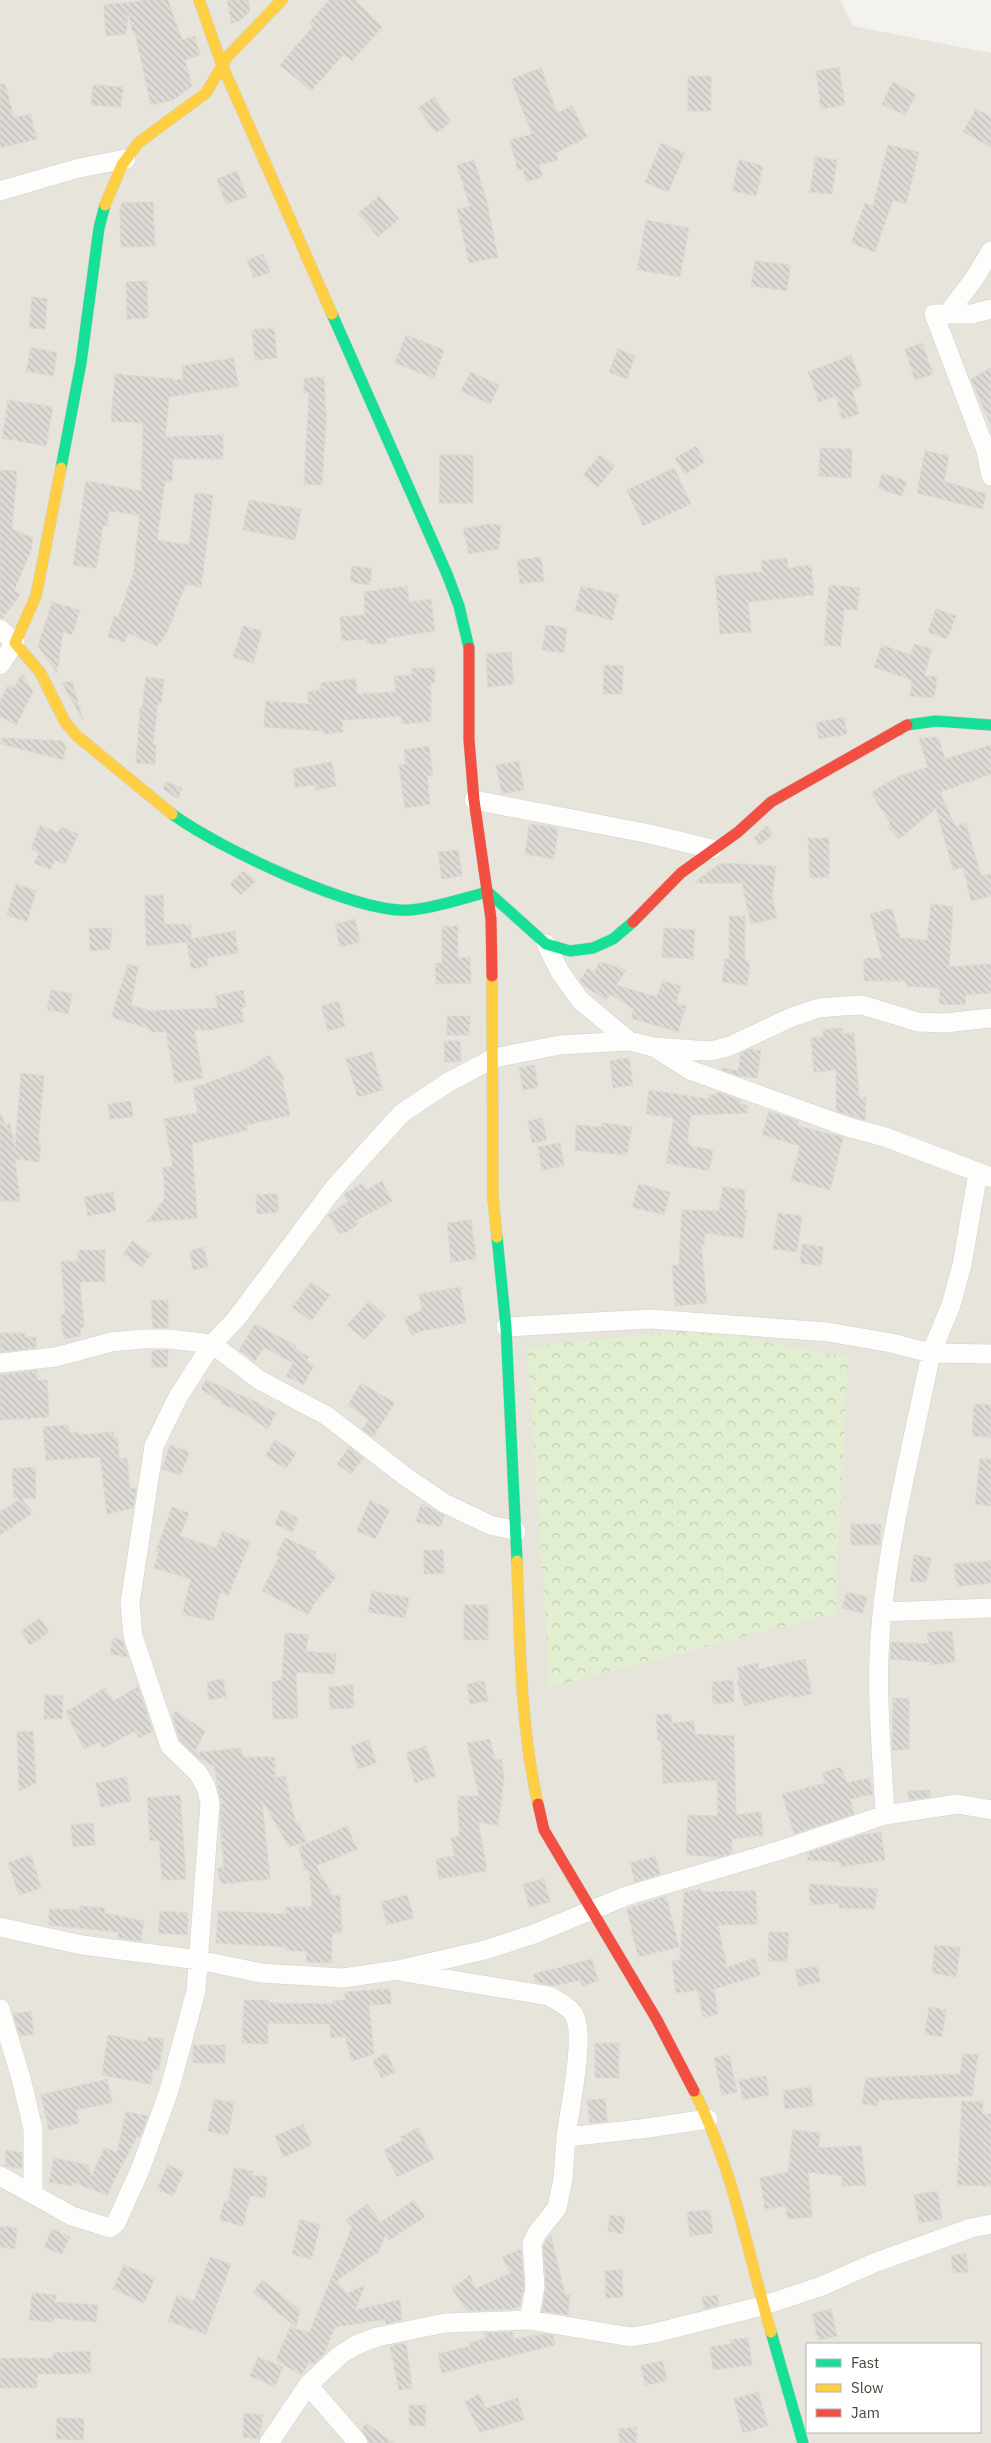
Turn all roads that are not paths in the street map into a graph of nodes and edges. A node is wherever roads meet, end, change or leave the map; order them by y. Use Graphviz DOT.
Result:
graph roads {
  1 [pos="199,0"];
  2 [pos="282,0"];
  3 [pos="222,64"];
  4 [pos="126,159"];
  5 [pos="0,191"];
  6 [pos="991,250"];
  7 [pos="991,309"];
  8 [pos="949,312"];
  9 [pos="991,476"];
  10 [pos="0,629"];
  11 [pos="15,643"];
  12 [pos="0,665"];
  13 [pos="991,725"];
  14 [pos="474,800"];
  15 [pos="712,849"];
  16 [pos="488,892"];
  17 [pos="546,944"];
  18 [pos="991,1018"];
  19 [pos="629,1041"];
  20 [pos="654,1047"];
  21 [pos="494,1058"];
  22 [pos="985,1174"];
  23 [pos="506,1327"];
  24 [pos="212,1344"];
  25 [pos="931,1352"];
  26 [pos="991,1354"];
  27 [pos="0,1363"];
  28 [pos="516,1531"];
  29 [pos="991,1608"];
  30 [pos="882,1612"];
  31 [pos="991,1810"];
  32 [pos="885,1814"];
  33 [pos="592,1909"];
  34 [pos="0,1927"];
  35 [pos="199,1960"];
  36 [pos="398,1970"];
  37 [pos="0,2009"];
  38 [pos="708,2119"];
  39 [pos="566,2137"];
  40 [pos="0,2176"];
  41 [pos="33,2194"];
  42 [pos="991,2224"];
  43 [pos="762,2306"];
  44 [pos="529,2320"];
  45 [pos="308,2384"];
  46 [pos="269,2443"];
  47 [pos="358,2443"];
  48 [pos="803,2443"];
  1 -- 3 [label="street"];
  2 -- 3 [label="street"];
  3 -- 4 [label="street"];
  3 -- 14 [label="street"];
  4 -- 5 [label="street"];
  4 -- 11 [label="street"];
  6 -- 8 [label="street"];
  7 -- 8 [label="street"];
  8 -- 9 [label="street"];
  10 -- 11 [label="street"];
  11 -- 12 [label="street"];
  11 -- 16 [label="street"];
  13 -- 15 [label="street"];
  14 -- 15 [label="street"];
  14 -- 16 [label="street"];
  15 -- 17 [label="street"];
  16 -- 17 [label="street"];
  16 -- 21 [label="street"];
  17 -- 19 [label="street"];
  18 -- 20 [label="street"];
  19 -- 20 [label="street"];
  19 -- 21 [label="street"];
  20 -- 22 [label="street"];
  21 -- 23 [label="street"];
  21 -- 24 [label="street"];
  22 -- 25 [label="street"];
  23 -- 25 [label="street"];
  23 -- 28 [label="street"];
  24 -- 27 [label="street"];
  24 -- 28 [label="street"];
  24 -- 35 [label="street"];
  25 -- 26 [label="street"];
  25 -- 30 [label="street"];
  28 -- 33 [label="street"];
  29 -- 30 [label="street"];
  30 -- 32 [label="street"];
  31 -- 32 [label="street"];
  32 -- 33 [label="street"];
  33 -- 36 [label="street"];
  33 -- 38 [label="street"];
  34 -- 35 [label="street"];
  35 -- 36 [label="street"];
  35 -- 41 [label="street"];
  36 -- 39 [label="street"];
  37 -- 41 [label="street"];
  38 -- 39 [label="street"];
  38 -- 43 [label="street"];
  39 -- 44 [label="street"];
  40 -- 41 [label="street"];
  42 -- 43 [label="street"];
  43 -- 44 [label="street"];
  43 -- 48 [label="street"];
  44 -- 45 [label="street"];
  45 -- 46 [label="street"];
  45 -- 47 [label="street"];
}
